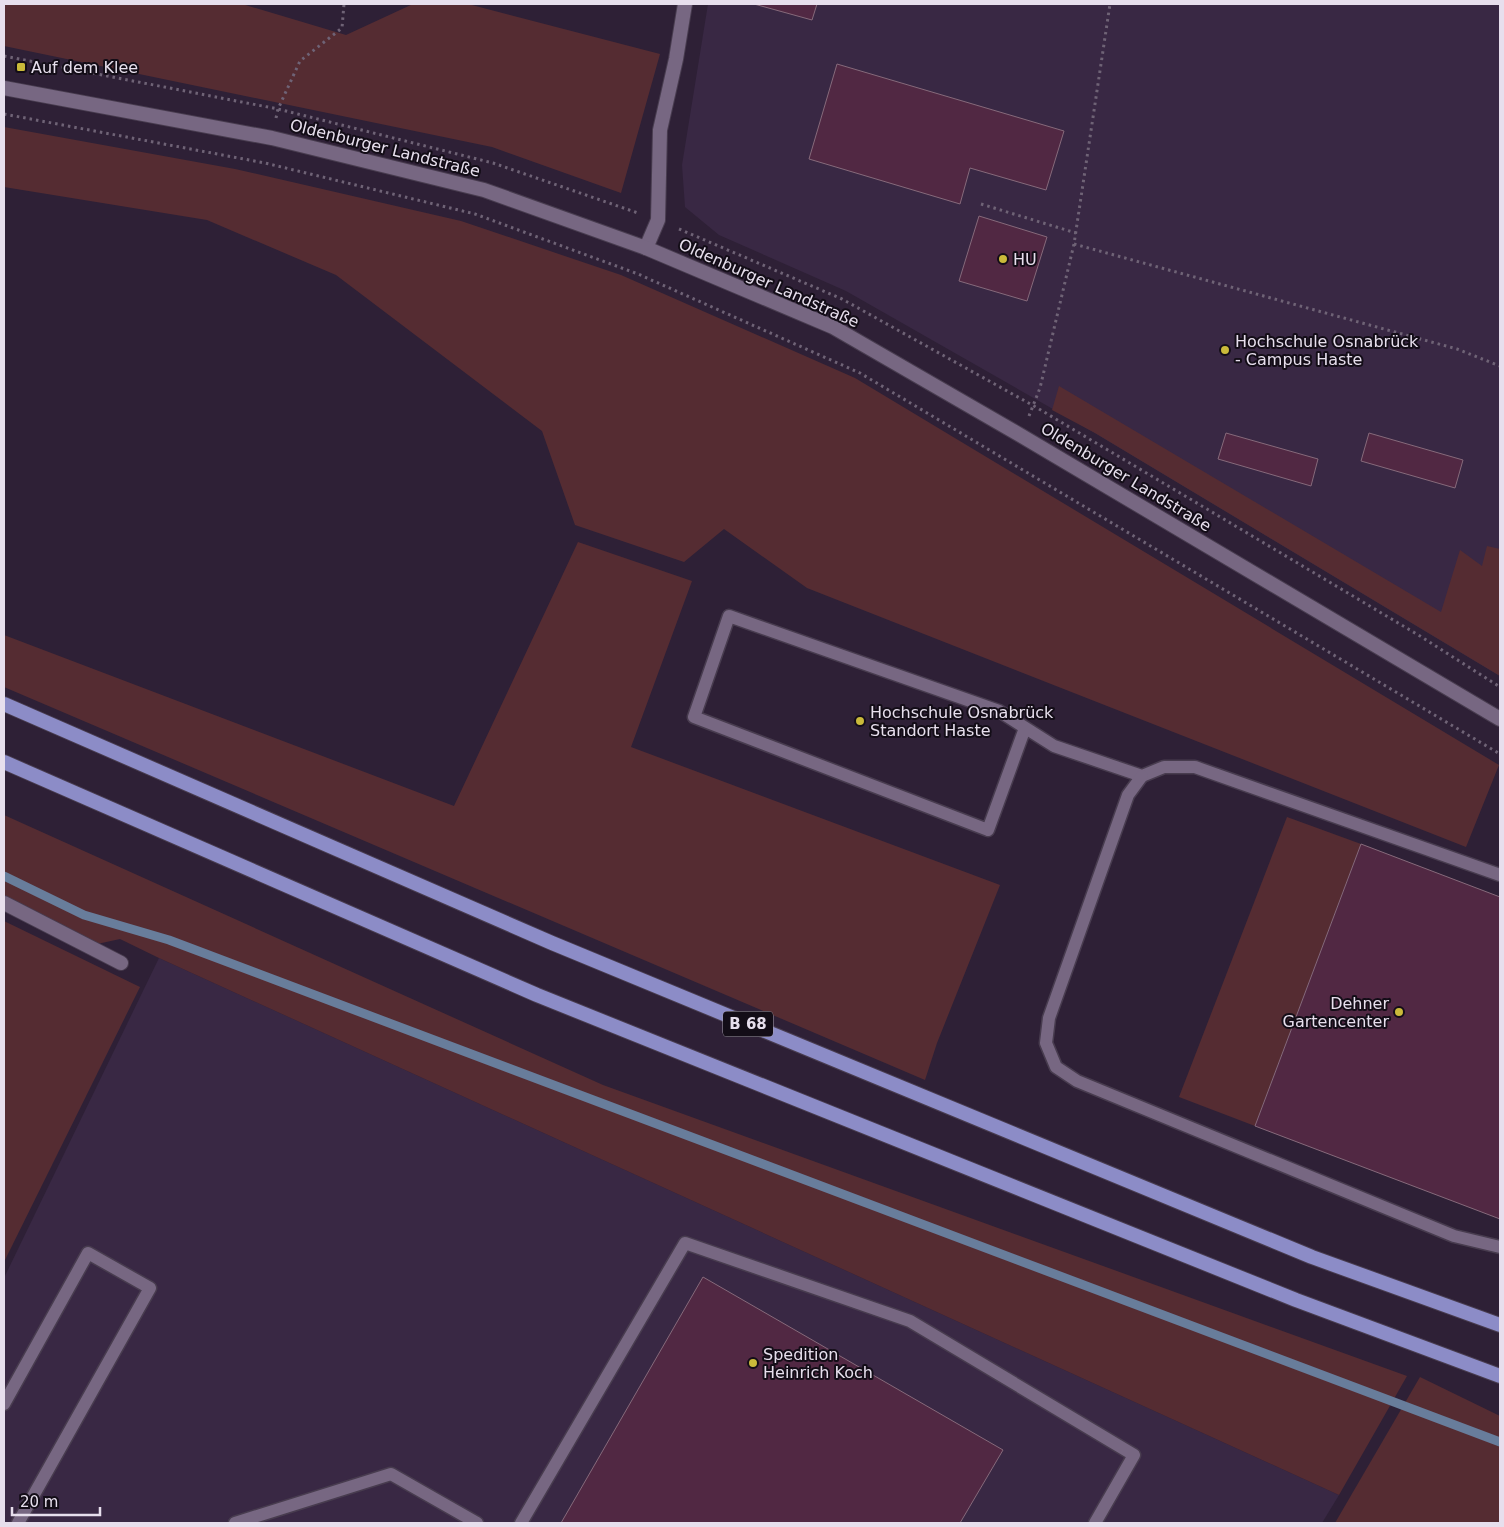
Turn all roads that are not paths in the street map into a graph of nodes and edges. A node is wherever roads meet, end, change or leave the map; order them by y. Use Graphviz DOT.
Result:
graph roads {
  1 [pos="685,4"];
  2 [pos="4,88"];
  3 [pos="646,248"];
  4 [pos="4,704"];
  5 [pos="1500,719"];
  6 [pos="1025,728"];
  7 [pos="4,762"];
  8 [pos="1142,776"];
  9 [pos="1499,871"];
  10 [pos="4,903"];
  11 [pos="121,963"];
  12 [pos="1500,1247"];
  13 [pos="1500,1325"];
  14 [pos="1500,1376"];
  15 [pos="4,1404"];
  16 [pos="18,1523"];
  17 [pos="235,1523"];
  18 [pos="477,1523"];
  19 [pos="521,1523"];
  20 [pos="1095,1523"];
  1 -- 3 [label="street"];
  2 -- 3 [label="street, Oldenburger Landstraße"];
  3 -- 5 [label="street, Oldenburger Landstraße"];
  4 -- 13 [label="highway, B 68"];
  6 -- 6 [label="lane"];
  6 -- 8 [label="lane"];
  7 -- 14 [label="highway"];
  8 -- 9 [label="lane"];
  8 -- 12 [label="lane"];
  10 -- 11 [label="street"];
  15 -- 16 [label="lane"];
  17 -- 18 [label="lane"];
  19 -- 20 [label="lane"];
}
